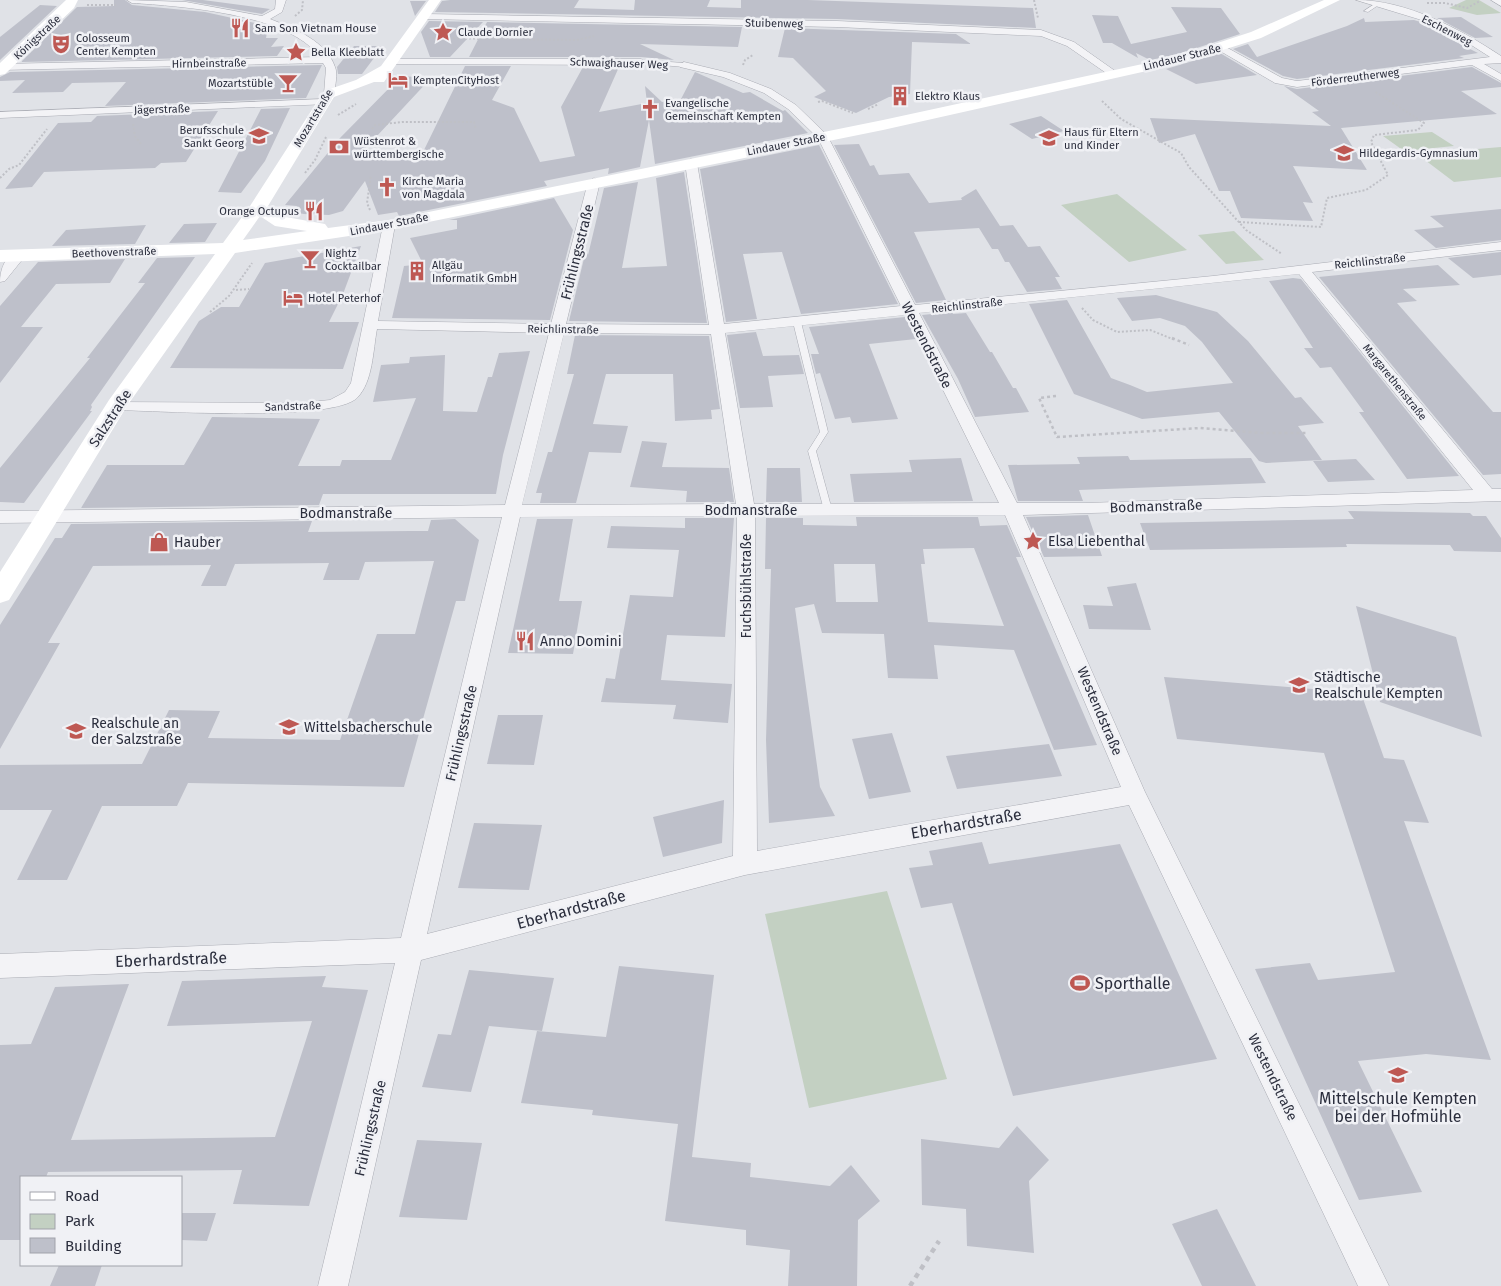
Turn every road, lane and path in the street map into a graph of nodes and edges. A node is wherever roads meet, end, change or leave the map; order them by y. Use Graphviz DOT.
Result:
graph roads {
  1 [pos="72,0"];
  2 [pos="132,0"];
  3 [pos="281,0"];
  4 [pos="303,0"];
  5 [pos="435,0"];
  6 [pos="1334,0"];
  7 [pos="1361,0"];
  8 [pos="1483,0"];
  9 [pos="1496,0"];
  10 [pos="1501,3"];
  11 [pos="1378,4"];
  12 [pos="1366,11"];
  13 [pos="1406,12"];
  14 [pos="293,18"];
  15 [pos="425,18"];
  16 [pos="264,19"];
  17 [pos="410,38"];
  18 [pos="590,38"];
  19 [pos="1220,48"];
  20 [pos="1500,59"];
  21 [pos="328,60"];
  22 [pos="641,62"];
  23 [pos="1472,62"];
  24 [pos="391,64"];
  25 [pos="684,65"];
  26 [pos="2,69"];
  27 [pos="1113,73"];
  28 [pos="333,78"];
  29 [pos="373,78"];
  30 [pos="1501,78"];
  31 [pos="1375,92"];
  32 [pos="326,98"];
  33 [pos="1102,101"];
  34 [pos="879,104"];
  35 [pos="872,107"];
  36 [pos="61,113"];
  37 [pos="0,115"];
  38 [pos="311,123"];
  39 [pos="372,129"];
  40 [pos="476,129"];
  41 [pos="823,137"];
  42 [pos="691,163"];
  43 [pos="371,175"];
  44 [pos="0,178"];
  45 [pos="594,182"];
  46 [pos="367,203"];
  47 [pos="258,206"];
  48 [pos="1239,222"];
  49 [pos="389,225"];
  50 [pos="356,230"];
  51 [pos="263,244"];
  52 [pos="1501,246"];
  53 [pos="228,248"];
  54 [pos="19,255"];
  55 [pos="0,256"];
  56 [pos="1302,269"];
  57 [pos="0,278"];
  58 [pos="249,289"];
  59 [pos="236,290"];
  60 [pos="1070,294"];
  61 [pos="910,310"];
  62 [pos="210,313"];
  63 [pos="797,322"];
  64 [pos="371,325"];
  65 [pos="558,329"];
  66 [pos="717,329"];
  67 [pos="1188,345"];
  68 [pos="1056,396"];
  69 [pos="118,405"];
  70 [pos="1307,433"];
  71 [pos="1494,495"];
  72 [pos="1011,509"];
  73 [pos="746,510"];
  74 [pos="828,510"];
  75 [pos="512,511"];
  76 [pos="48,515"];
  77 [pos="0,517"];
  78 [pos="0,593"];
  79 [pos="1135,794"];
  80 [pos="745,864"];
  81 [pos="412,950"];
  82 [pos="0,966"];
  83 [pos="939,1241"];
  84 [pos="334,1286"];
  85 [pos="910,1286"];
  86 [pos="1374,1286"];
  1 -- 26 [label="street, Königstraße"];
  2 -- 16 [label="street, Mozartstraße"];
  3 -- 16 [label="street"];
  4 -- 14 [label="path"];
  5 -- 15 [label="street"];
  6 -- 19 [label="street, Lindauer Straße"];
  7 -- 11 [label="street, Eschenweg"];
  8 -- 13 [label="path"];
  9 -- 10 [label="street"];
  11 -- 12 [label="lane"];
  11 -- 13 [label="street, Eschenweg"];
  13 -- 20 [label="street, Eschenweg"];
  15 -- 17 [label="street"];
  15 -- 27 [label="street, Stuibenweg"];
  16 -- 21 [label="street, Mozartstraße"];
  17 -- 18 [label="path"];
  17 -- 24 [label="street"];
  19 -- 23 [label="street, Förderreutherweg"];
  19 -- 27 [label="street, Lindauer Straße"];
  20 -- 23 [label="street, Förderreutherweg"];
  21 -- 26 [label="street, Hirnbeinstraße"];
  21 -- 28 [label="street, Mozartstraße"];
  22 -- 24 [label="street, Schwaighauser Weg"];
  22 -- 25 [label="lane, Schwaighauser Weg"];
  23 -- 30 [label="street, Eschenweg"];
  24 -- 29 [label="street"];
  24 -- 38 [label="street"];
  25 -- 41 [label="street, Schwaighauser Weg"];
  27 -- 41 [label="street, Lindauer Straße"];
  28 -- 29 [label="street"];
  28 -- 32 [label="street, Mozartstraße"];
  29 -- 32 [label="street"];
  31 -- 48 [label="path"];
  32 -- 36 [label="street, Jägerstraße"];
  32 -- 38 [label="street, Mozartstraße"];
  33 -- 48 [label="path"];
  34 -- 35 [label="path"];
  36 -- 37 [label="street, Jägerstraße"];
  36 -- 44 [label="path"];
  38 -- 47 [label="street, Mozartstraße"];
  39 -- 40 [label="path"];
  41 -- 42 [label="street, Lindauer Straße"];
  41 -- 61 [label="street, Westendstraße"];
  42 -- 45 [label="street, Lindauer Straße"];
  42 -- 66 [label="street, Fuchsbühlstraße"];
  43 -- 46 [label="path"];
  45 -- 49 [label="street, Lindauer Straße"];
  45 -- 65 [label="street, Frühlingsstraße"];
  47 -- 50 [label="street"];
  47 -- 53 [label="street, Mozartstraße"];
  48 -- 56 [label="path"];
  49 -- 50 [label="street, Lindauer Straße"];
  49 -- 64 [label="street, Sandstraße"];
  50 -- 51 [label="street, Lindauer Straße"];
  51 -- 53 [label="street, Lindauer Straße"];
  51 -- 59 [label="path"];
  52 -- 56 [label="street, Reichlinstraße"];
  53 -- 54 [label="street, Beethovenstraße"];
  53 -- 69 [label="street, Salzstraße"];
  54 -- 55 [label="street, Beethovenstraße"];
  54 -- 57 [label="street"];
  56 -- 60 [label="street, Reichlinstraße"];
  56 -- 71 [label="street, Margarethenstraße"];
  58 -- 59 [label="path"];
  59 -- 62 [label="path"];
  60 -- 61 [label="street, Reichlinstraße"];
  60 -- 67 [label="path"];
  61 -- 63 [label="street, Reichlinstraße"];
  61 -- 72 [label="street, Westendstraße"];
  63 -- 66 [label="street, Reichlinstraße"];
  63 -- 74 [label="lane"];
  64 -- 65 [label="street, Reichlinstraße"];
  64 -- 69 [label="street, Sandstraße"];
  65 -- 66 [label="street, Reichlinstraße"];
  65 -- 75 [label="street, Frühlingsstraße"];
  66 -- 73 [label="street, Fuchsbühlstraße"];
  68 -- 70 [label="path"];
  69 -- 76 [label="street, Salzstraße"];
  71 -- 72 [label="street, Bodmanstraße"];
  72 -- 74 [label="street, Bodmanstraße"];
  72 -- 79 [label="street, Westendstraße"];
  73 -- 74 [label="street, Bodmanstraße"];
  73 -- 75 [label="street, Bodmanstraße"];
  73 -- 80 [label="street, Fuchsbühlstraße"];
  75 -- 76 [label="street, Bodmanstraße"];
  75 -- 81 [label="street, Frühlingsstraße"];
  76 -- 77 [label="street, Bodmanstraße"];
  76 -- 78 [label="street, Salzstraße"];
  79 -- 80 [label="street, Eberhardstraße"];
  79 -- 86 [label="street, Westendstraße"];
  80 -- 81 [label="street, Eberhardstraße"];
  81 -- 82 [label="street, Eberhardstraße"];
  81 -- 84 [label="street, Frühlingsstraße"];
  83 -- 85 [label="path"];
}
